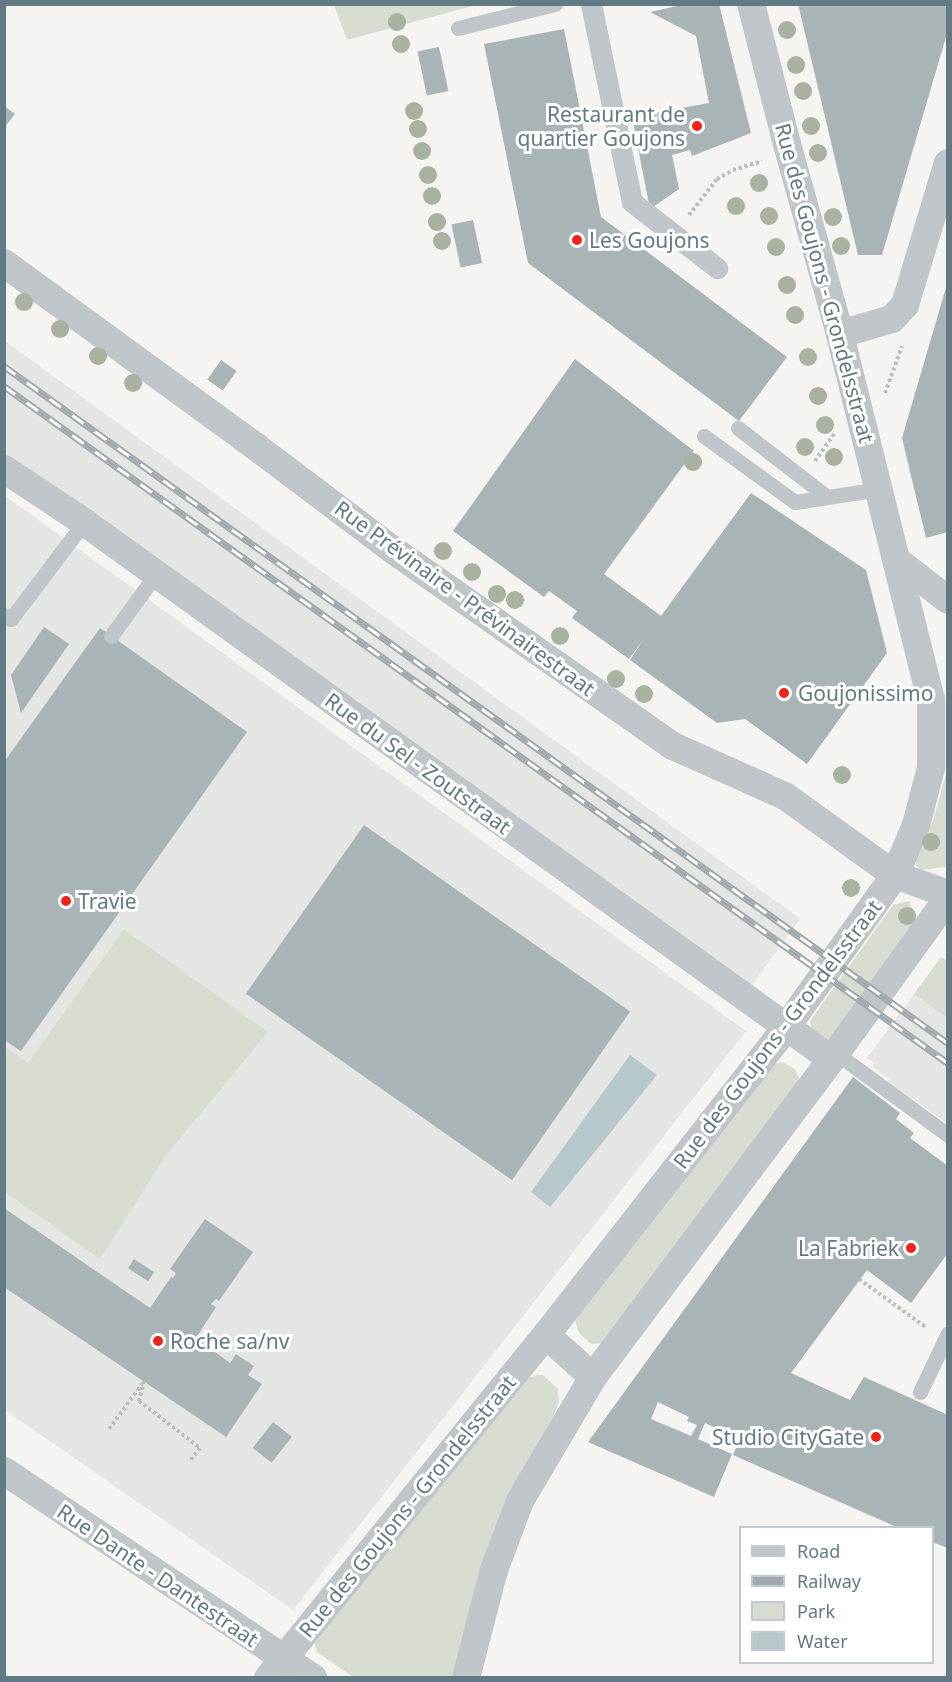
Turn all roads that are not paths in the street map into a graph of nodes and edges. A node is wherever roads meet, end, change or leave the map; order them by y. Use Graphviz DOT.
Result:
graph roads {
  1 [pos="555,4"];
  2 [pos="591,4"];
  3 [pos="752,4"];
  4 [pos="458,28"];
  5 [pos="948,163"];
  6 [pos="4,263"];
  7 [pos="717,268"];
  8 [pos="840,334"];
  9 [pos="738,428"];
  10 [pos="704,436"];
  11 [pos="4,469"];
  12 [pos="880,489"];
  13 [pos="826,496"];
  14 [pos="84,522"];
  15 [pos="899,562"];
  16 [pos="156,574"];
  17 [pos="948,600"];
  18 [pos="7,621"];
  19 [pos="111,636"];
  20 [pos="939,695"];
  21 [pos="948,737"];
  22 [pos="896,875"];
  23 [pos="948,896"];
  24 [pos="787,1026"];
  25 [pos="833,1056"];
  26 [pos="948,1135"];
  27 [pos="948,1334"];
  28 [pos="546,1335"];
  29 [pos="593,1377"];
  30 [pos="920,1392"];
  31 [pos="4,1471"];
  32 [pos="275,1668"];
  33 [pos="313,1677"];
  34 [pos="466,1677"];
  1 -- 4 [label="lane"];
  2 -- 7 [label="street"];
  3 -- 8 [label="street, Rue des Goujons - Grondelsstraat"];
  5 -- 8 [label="street"];
  6 -- 22 [label="street, Rue Prévinaire - Prévinairestraat"];
  8 -- 12 [label="street, Rue des Goujons - Grondelsstraat"];
  9 -- 13 [label="lane"];
  10 -- 13 [label="lane"];
  11 -- 14 [label="street, Rue du Sel - Zoutstraat"];
  12 -- 13 [label="lane"];
  12 -- 15 [label="street, Rue des Goujons - Grondelsstraat"];
  14 -- 16 [label="street, Rue du Sel - Zoutstraat"];
  14 -- 18 [label="lane"];
  15 -- 17 [label="street"];
  15 -- 20 [label="street, Rue des Goujons - Grondelsstraat"];
  16 -- 19 [label="lane"];
  16 -- 24 [label="street, Rue du Sel - Zoutstraat"];
  20 -- 21 [label="street, Rue des Goujons - Grondelsstraat"];
  20 -- 22 [label="street, Rue des Goujons - Grondelsstraat"];
  22 -- 23 [label="street, Rue Prévinaire - Prévinairestraat"];
  22 -- 24 [label="street, Rue des Goujons - Grondelsstraat"];
  23 -- 25 [label="street"];
  24 -- 25 [label="street, Rue du Sel - Zoutstraat"];
  24 -- 28 [label="street, Rue des Goujons - Grondelsstraat"];
  25 -- 26 [label="lane"];
  25 -- 29 [label="street"];
  27 -- 30 [label="lane"];
  28 -- 29 [label="street"];
  28 -- 32 [label="street, Rue des Goujons - Grondelsstraat"];
  29 -- 34 [label="street"];
  31 -- 32 [label="street, Rue Dante - Dantestraat"];
  32 -- 33 [label="street, Rue Dante - Dantestraat"];
}
